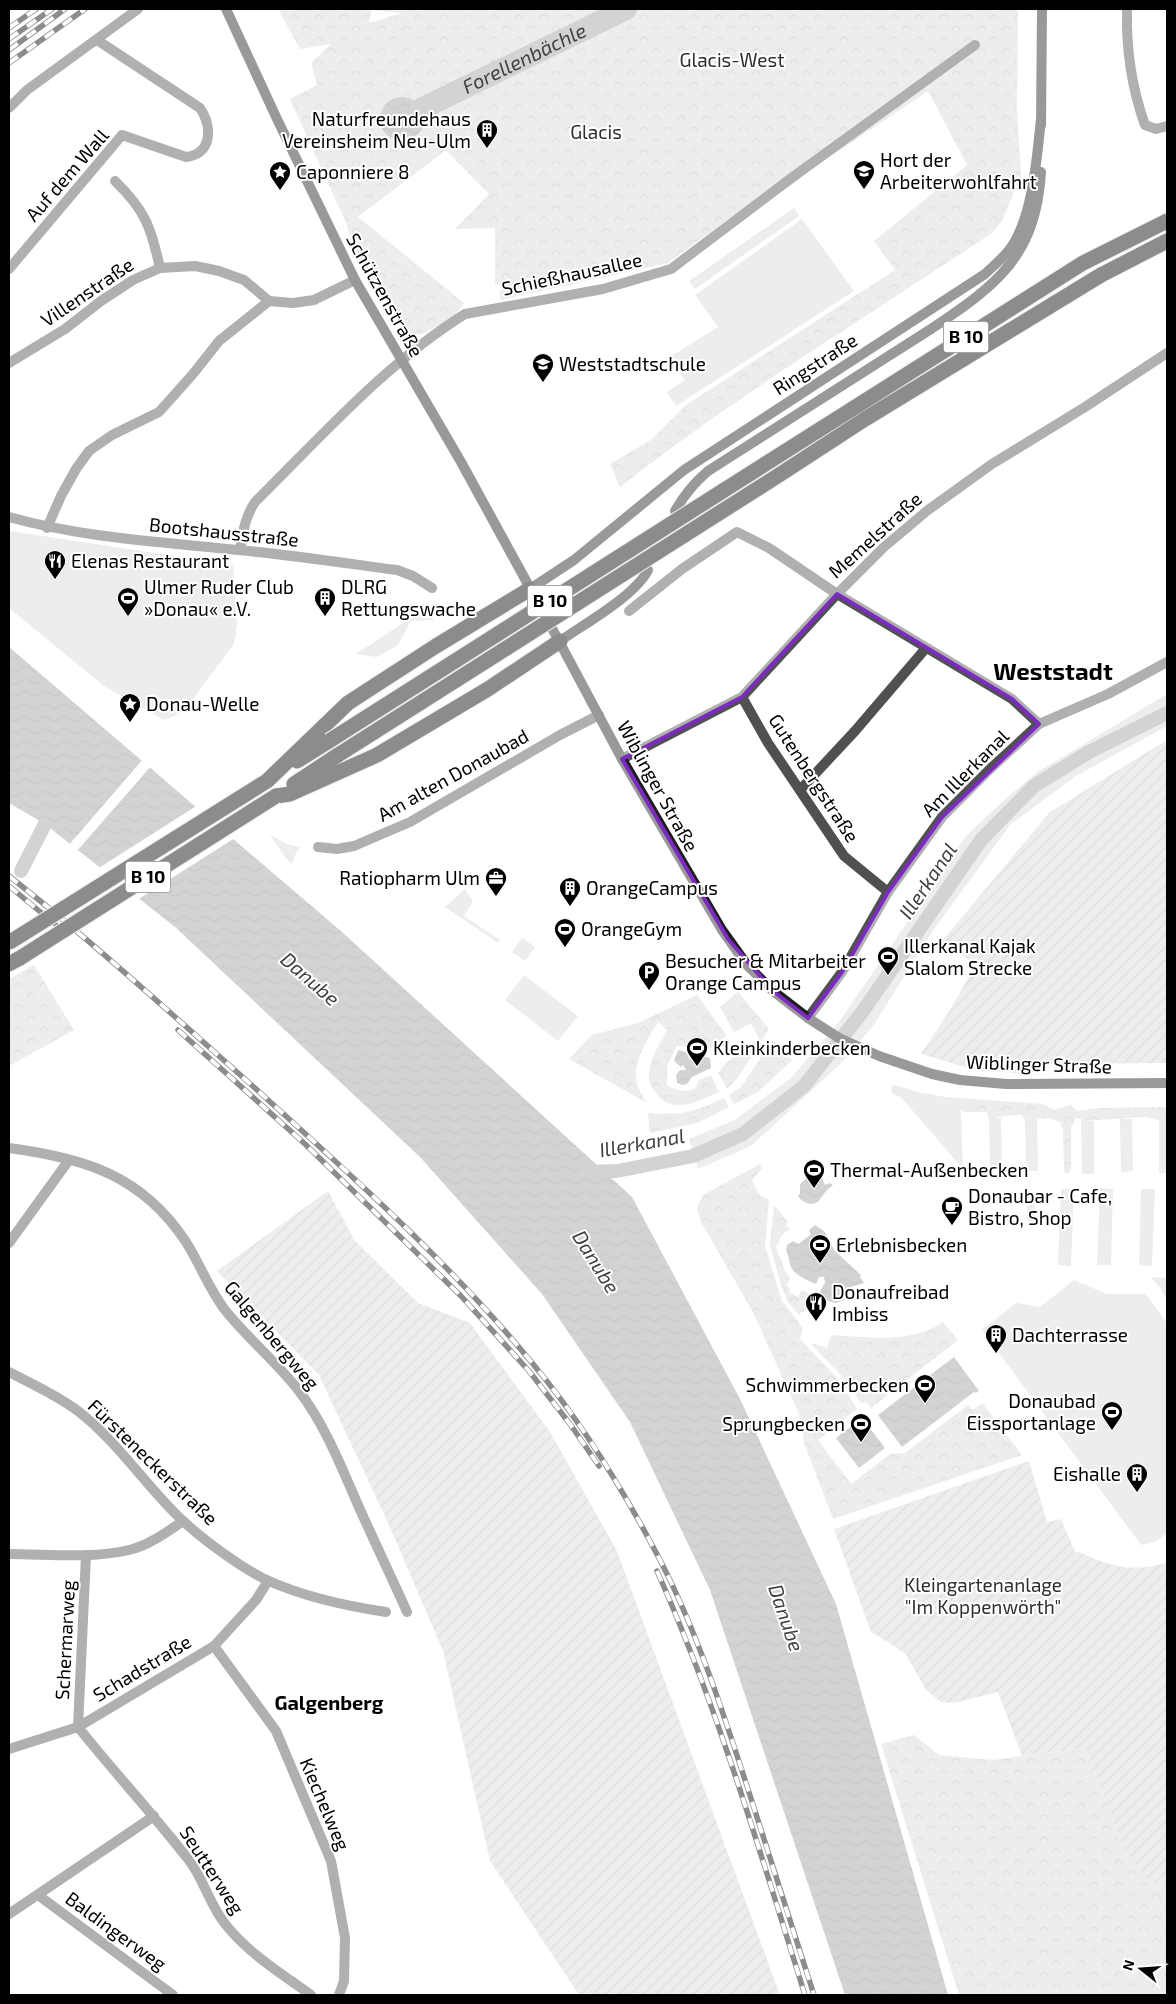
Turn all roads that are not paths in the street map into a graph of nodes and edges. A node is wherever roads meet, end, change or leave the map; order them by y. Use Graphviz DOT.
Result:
graph roads {
  1 [pos="138,9"];
  2 [pos="226,9"];
  3 [pos="1042,9"];
  4 [pos="1127,9"];
  5 [pos="97,40"];
  6 [pos="975,45"];
  7 [pos="9,108"];
  8 [pos="1041,119"];
  9 [pos="1167,126"];
  10 [pos="115,181"];
  11 [pos="1167,221"];
  12 [pos="1167,241"];
  13 [pos="160,268"];
  14 [pos="9,269"];
  15 [pos="355,280"];
  16 [pos="269,301"];
  17 [pos="1167,353"];
  18 [pos="400,360"];
  19 [pos="9,363"];
  20 [pos="675,511"];
  21 [pos="9,517"];
  22 [pos="48,528"];
  23 [pos="240,550"];
  24 [pos="648,570"];
  25 [pos="432,588"];
  26 [pos="533,594"];
  27 [pos="837,594"];
  28 [pos="629,611"];
  29 [pos="557,636"];
  30 [pos="926,648"];
  31 [pos="1167,662"];
  32 [pos="742,697"];
  33 [pos="599,715"];
  34 [pos="1038,724"];
  35 [pos="622,759"];
  36 [pos="267,781"];
  37 [pos="800,790"];
  38 [pos="276,796"];
  39 [pos="318,848"];
  40 [pos="888,892"];
  41 [pos="10,942"];
  42 [pos="14,961"];
  43 [pos="808,1018"];
  44 [pos="1167,1083"];
  45 [pos="9,1148"];
  46 [pos="69,1160"];
  47 [pos="9,1243"];
  48 [pos="9,1372"];
  49 [pos="183,1521"];
  50 [pos="9,1554"];
  51 [pos="86,1555"];
  52 [pos="268,1580"];
  53 [pos="386,1612"];
  54 [pos="407,1612"];
  55 [pos="214,1646"];
  56 [pos="78,1727"];
  57 [pos="9,1750"];
  58 [pos="154,1816"];
  59 [pos="38,1895"];
  60 [pos="9,1914"];
  61 [pos="173,1995"];
  62 [pos="311,1995"];
  63 [pos="339,1995"];
  1 -- 5 [label="street"];
  2 -- 15 [label="main road, Schützenstraße"];
  3 -- 8 [label="main road, Ringstraße"];
  4 -- 9 [label="street"];
  5 -- 7 [label="street"];
  5 -- 14 [label="street, Auf dem Wall"];
  6 -- 18 [label="street, Schießhausallee"];
  8 -- 20 [label="main road, Ringstraße"];
  8 -- 26 [label="main road, Ringstraße"];
  10 -- 13 [label="street"];
  11 -- 36 [label="highway, B 10, bridge"];
  12 -- 38 [label="highway, B 10, bridge"];
  13 -- 16 [label="street, Villenstraße"];
  13 -- 19 [label="street, Villenstraße"];
  15 -- 16 [label="street"];
  15 -- 18 [label="main road, Schützenstraße"];
  16 -- 22 [label="street"];
  17 -- 27 [label="street, Memelstraße"];
  18 -- 23 [label="street, Schießhausallee"];
  18 -- 26 [label="main road, Schützenstraße"];
  21 -- 22 [label="street, Bootshausstraße"];
  22 -- 23 [label="street, Bootshausstraße"];
  23 -- 25 [label="street, Bootshausstraße"];
  24 -- 29 [label="main road"];
  26 -- 36 [label="highway"];
  27 -- 28 [label="street"];
  27 -- 30 [label="street"];
  27 -- 32 [label="street, Memelstraße"];
  29 -- 33 [label="main road, Wiblinger Straße"];
  29 -- 38 [label="highway"];
  30 -- 34 [label="street"];
  30 -- 37 [label="street"];
  31 -- 34 [label="street, Am Illerkanal"];
  32 -- 35 [label="street, Memelstraße"];
  32 -- 37 [label="street, Gutenbergstraße"];
  33 -- 35 [label="main road, Wiblinger Straße"];
  33 -- 39 [label="street, Am alten Donaubad"];
  34 -- 40 [label="street, Am Illerkanal"];
  35 -- 43 [label="main road, Wiblinger Straße"];
  36 -- 41 [label="highway, B 10, bridge"];
  37 -- 40 [label="street, Gutenbergstraße"];
  38 -- 42 [label="highway, B 10, bridge"];
  40 -- 43 [label="street, Am Illerkanal"];
  43 -- 44 [label="main road, Wiblinger Straße"];
  45 -- 46 [label="street, Galgenbergweg"];
  46 -- 47 [label="street"];
  46 -- 54 [label="street, Galgenbergweg"];
  48 -- 49 [label="street, Fürsteneckerstraße"];
  49 -- 51 [label="street"];
  49 -- 52 [label="street, Fürsteneckerstraße"];
  50 -- 51 [label="street"];
  51 -- 56 [label="street, Schermarweg"];
  52 -- 53 [label="street, Fürsteneckerstraße"];
  52 -- 55 [label="street, Schadstraße"];
  55 -- 56 [label="street, Schadstraße"];
  55 -- 63 [label="street, Kiechelweg"];
  56 -- 57 [label="street, Schadstraße"];
  56 -- 58 [label="street, Seutterweg"];
  58 -- 59 [label="street"];
  58 -- 62 [label="street, Seutterweg"];
  59 -- 60 [label="street"];
  59 -- 61 [label="street, Baldingerweg"];
}
